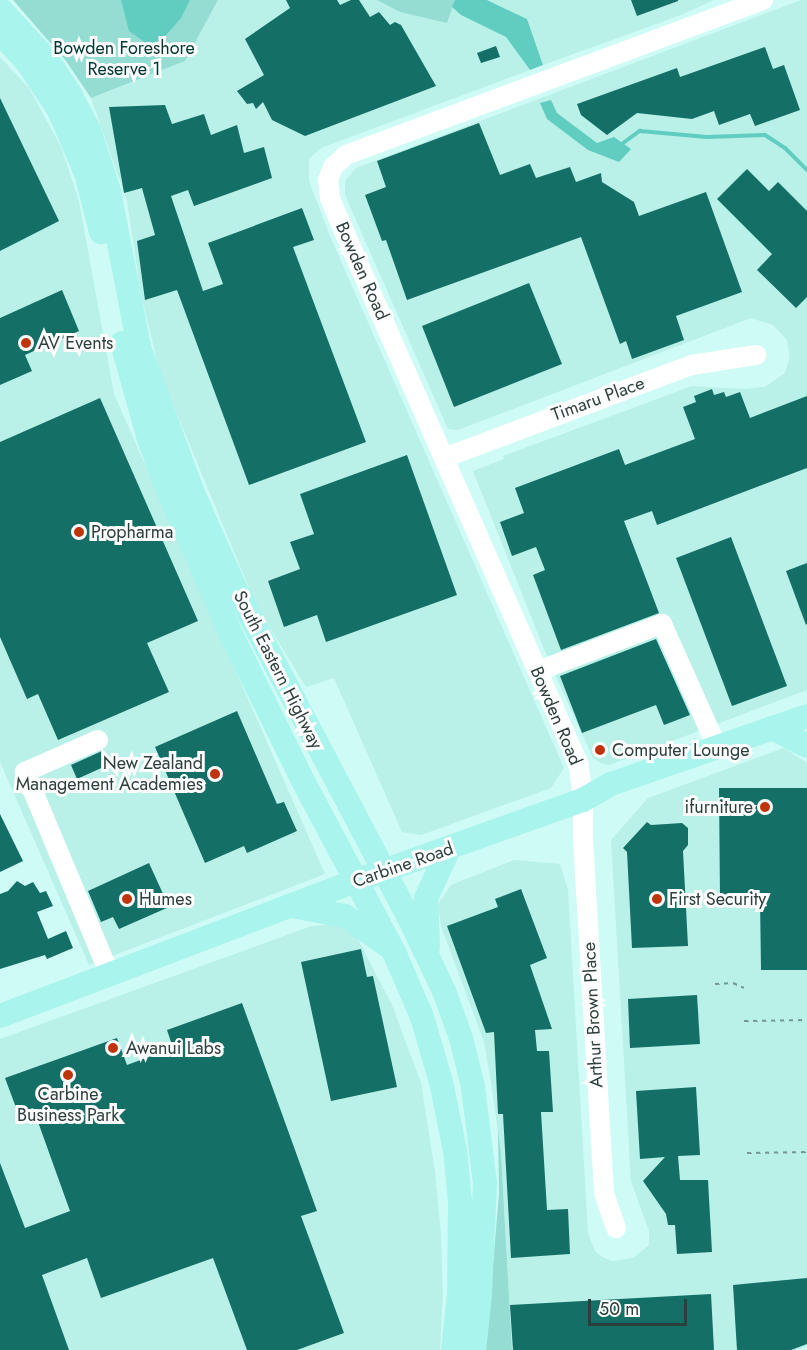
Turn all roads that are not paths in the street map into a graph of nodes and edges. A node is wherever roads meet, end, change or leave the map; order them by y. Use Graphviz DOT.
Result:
graph roads {
  1 [pos="764,0"];
  2 [pos="0,9"];
  3 [pos="0,33"];
  4 [pos="756,355"];
  5 [pos="444,458"];
  6 [pos="538,671"];
  7 [pos="807,716"];
  8 [pos="772,728"];
  9 [pos="98,740"];
  10 [pos="807,746"];
  11 [pos="717,747"];
  12 [pos="583,800"];
  13 [pos="448,849"];
  14 [pos="384,871"];
  15 [pos="355,881"];
  16 [pos="291,906"];
  17 [pos="394,952"];
  18 [pos="429,960"];
  19 [pos="110,975"];
  20 [pos="0,1016"];
  21 [pos="616,1228"];
  22 [pos="470,1294"];
  23 [pos="453,1350"];
  24 [pos="474,1350"];
  1 -- 5 [label="street, Bowden Road"];
  2 -- 14 [label="main road, South Eastern Highway"];
  3 -- 15 [label="main road, South Eastern Highway"];
  4 -- 5 [label="street, Timaru Place"];
  5 -- 6 [label="street, Bowden Road"];
  6 -- 11 [label="street"];
  6 -- 12 [label="street, Bowden Road"];
  7 -- 8 [label="main road, Carbine Road"];
  8 -- 10 [label="main road"];
  8 -- 11 [label="main road, Carbine Road"];
  9 -- 19 [label="street"];
  11 -- 12 [label="main road, Carbine Road"];
  12 -- 13 [label="main road, Carbine Road"];
  12 -- 21 [label="street, Arthur Brown Place"];
  13 -- 14 [label="main road, Carbine Road"];
  13 -- 18 [label="main road"];
  14 -- 15 [label="main road, Carbine Road"];
  14 -- 18 [label="main road, South Eastern Highway"];
  15 -- 16 [label="main road, Carbine Road"];
  15 -- 17 [label="main road, South Eastern Highway"];
  16 -- 17 [label="main road"];
  16 -- 19 [label="main road, Carbine Road"];
  17 -- 22 [label="main road, South Eastern Highway"];
  18 -- 22 [label="main road, South Eastern Highway"];
  19 -- 20 [label="main road, Carbine Road"];
  22 -- 23 [label="main road, South Eastern Highway"];
  22 -- 24 [label="main road, South Eastern Highway"];
}
